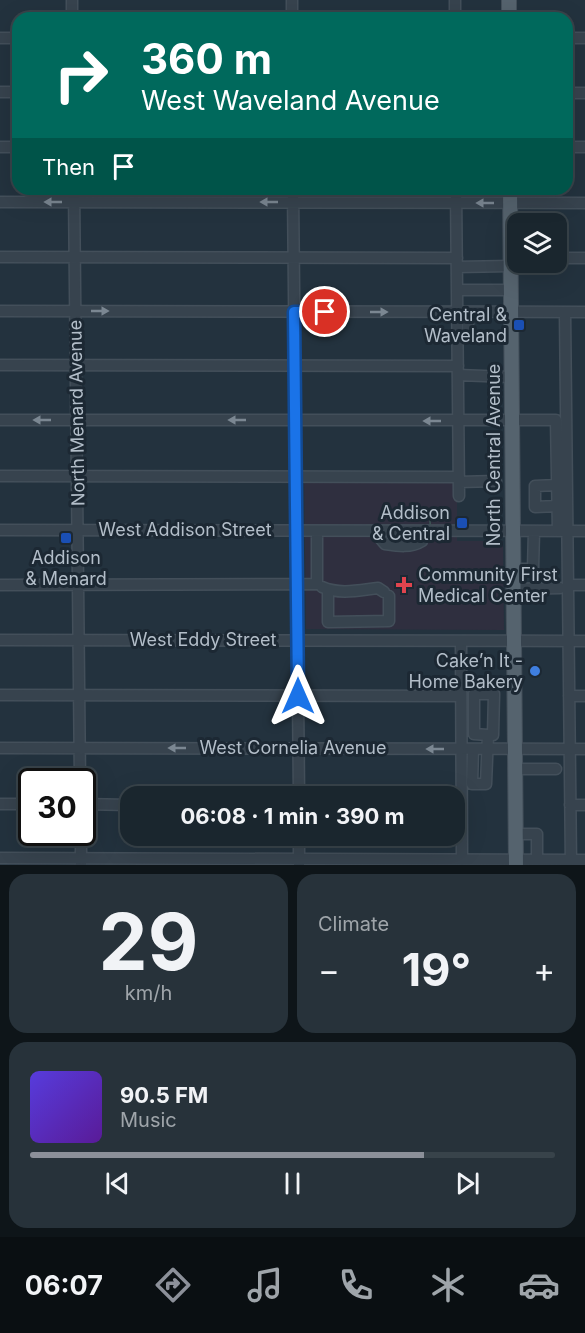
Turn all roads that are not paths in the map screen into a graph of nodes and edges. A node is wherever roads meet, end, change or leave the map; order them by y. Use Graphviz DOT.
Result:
graph roads {
  1 [pos="74,195"];
  2 [pos="293,195"];
  3 [pos="456,195"];
  4 [pos="510,196"];
  5 [pos="0,202"];
  6 [pos="74,202"];
  7 [pos="293,202"];
  8 [pos="585,202"];
  9 [pos="456,203"];
  10 [pos="511,213"];
  11 [pos="0,257"];
  12 [pos="75,257"];
  13 [pos="294,257"];
  14 [pos="567,258"];
  15 [pos="585,258"];
  16 [pos="507,260"];
  17 [pos="457,262"];
  18 [pos="512,273"];
  19 [pos="457,290"];
  20 [pos="511,290"];
  21 [pos="0,311"];
  22 [pos="75,311"];
  23 [pos="294,312"];
  24 [pos="463,312"];
  25 [pos="511,312"];
  26 [pos="565,312"];
  27 [pos="585,312"];
  28 [pos="468,336"];
  29 [pos="0,365"];
  30 [pos="76,365"];
  31 [pos="295,366"];
  32 [pos="458,371"];
  33 [pos="511,377"];
  34 [pos="0,420"];
  35 [pos="77,420"];
  36 [pos="295,421"];
  37 [pos="458,421"];
  38 [pos="512,421"];
  39 [pos="0,476"];
  40 [pos="77,476"];
  41 [pos="296,477"];
  42 [pos="459,480"];
  43 [pos="496,482"];
  44 [pos="557,485"];
  45 [pos="459,496"];
  46 [pos="558,506"];
  47 [pos="0,530"];
  48 [pos="78,530"];
  49 [pos="296,531"];
  50 [pos="317,531"];
  51 [pos="512,531"];
  52 [pos="534,531"];
  53 [pos="563,531"];
  54 [pos="585,531"];
  55 [pos="512,569"];
  56 [pos="317,584"];
  57 [pos="0,585"];
  58 [pos="78,585"];
  59 [pos="297,585"];
  60 [pos="585,585"];
  61 [pos="564,587"];
  62 [pos="512,589"];
  63 [pos="328,590"];
  64 [pos="0,640"];
  65 [pos="79,640"];
  66 [pos="297,640"];
  67 [pos="513,640"];
  68 [pos="569,640"];
  69 [pos="585,640"];
  70 [pos="461,641"];
  71 [pos="0,695"];
  72 [pos="80,695"];
  73 [pos="298,696"];
  74 [pos="461,696"];
  75 [pos="569,696"];
  76 [pos="585,696"];
  77 [pos="490,735"];
  78 [pos="0,748"];
  79 [pos="80,748"];
  80 [pos="298,748"];
  81 [pos="461,749"];
  82 [pos="473,749"];
  83 [pos="488,749"];
  84 [pos="514,749"];
  85 [pos="546,749"];
  86 [pos="570,749"];
  87 [pos="585,749"];
  88 [pos="80,768"];
  89 [pos="514,769"];
  90 [pos="298,786"];
  91 [pos="459,786"];
  92 [pos="0,804"];
  93 [pos="18,804"];
  94 [pos="96,804"];
  95 [pos="120,804"];
  96 [pos="570,805"];
  97 [pos="585,805"];
  98 [pos="515,834"];
  99 [pos="81,846"];
  100 [pos="299,846"];
  101 [pos="458,846"];
  102 [pos="0,858"];
  103 [pos="537,860"];
  104 [pos="585,860"];
  105 [pos="81,862"];
  106 [pos="299,862"];
  107 [pos="458,862"];
  108 [pos="516,862"];
  109 [pos="571,863"];
  1 -- 6 [label="street, North Menard Avenue"];
  2 -- 7 [label="street"];
  3 -- 9 [label="street"];
  4 -- 8 [label="street"];
  4 -- 9 [label="street, one-way"];
  4 -- 10 [label="main road, North Central Avenue"];
  6 -- 5 [label="street, one-way"];
  7 -- 6 [label="street, one-way"];
  6 -- 12 [label="street, North Menard Avenue"];
  7 -- 9 [label="street"];
  7 -- 13 [label="street"];
  9 -- 17 [label="street"];
  11 -- 12 [label="street"];
  12 -- 13 [label="street"];
  12 -- 22 [label="street, North Menard Avenue"];
  13 -- 17 [label="street"];
  13 -- 23 [label="street"];
  14 -- 15 [label="street"];
  16 -- 17 [label="street"];
  17 -- 19 [label="street"];
  18 -- 20 [label="main road, North Central Avenue"];
  19 -- 20 [label="street"];
  19 -- 24 [label="street"];
  20 -- 25 [label="main road, North Central Avenue"];
  21 -- 22 [label="street"];
  22 -- 23 [label="street, one-way"];
  22 -- 30 [label="street, North Menard Avenue"];
  23 -- 24 [label="street, one-way"];
  23 -- 31 [label="street"];
  24 -- 25 [label="street"];
  24 -- 28 [label="street"];
  24 -- 32 [label="street"];
  25 -- 26 [label="street"];
  25 -- 33 [label="main road, North Central Avenue"];
  26 -- 27 [label="street"];
  26 -- 53 [label="street"];
  29 -- 30 [label="street"];
  30 -- 31 [label="street"];
  30 -- 35 [label="street, North Menard Avenue"];
  31 -- 32 [label="street"];
  31 -- 36 [label="street"];
  32 -- 33 [label="street"];
  32 -- 37 [label="street"];
  33 -- 38 [label="main road, North Central Avenue"];
  35 -- 34 [label="street, one-way"];
  36 -- 35 [label="street, one-way"];
  35 -- 40 [label="street, North Menard Avenue"];
  37 -- 36 [label="street, one-way"];
  36 -- 41 [label="street"];
  37 -- 38 [label="street"];
  37 -- 42 [label="street"];
  38 -- 44 [label="street"];
  38 -- 51 [label="main road, North Central Avenue"];
  39 -- 40 [label="street"];
  40 -- 41 [label="street"];
  40 -- 48 [label="street, North Menard Avenue"];
  41 -- 42 [label="street"];
  41 -- 49 [label="street"];
  42 -- 43 [label="street"];
  42 -- 45 [label="street"];
  44 -- 46 [label="street"];
  44 -- 46 [label="street"];
  46 -- 53 [label="street"];
  47 -- 48 [label="street, West Addison Street"];
  48 -- 49 [label="street, West Addison Street"];
  48 -- 58 [label="street, North Menard Avenue"];
  49 -- 50 [label="street, West Addison Street"];
  49 -- 59 [label="street"];
  50 -- 51 [label="street, West Addison Street"];
  50 -- 56 [label="street"];
  51 -- 52 [label="street, West Addison Street"];
  51 -- 55 [label="main road, North Central Avenue"];
  52 -- 53 [label="street, West Addison Street"];
  52 -- 55 [label="street"];
  53 -- 54 [label="street, West Addison Street"];
  53 -- 61 [label="street"];
  55 -- 62 [label="main road, North Central Avenue"];
  56 -- 59 [label="street"];
  56 -- 63 [label="street"];
  57 -- 58 [label="street"];
  58 -- 59 [label="street"];
  58 -- 65 [label="street, North Menard Avenue"];
  59 -- 66 [label="street"];
  60 -- 61 [label="street"];
  61 -- 62 [label="street"];
  61 -- 68 [label="street"];
  62 -- 67 [label="main road, North Central Avenue"];
  63 -- 63 [label="street"];
  64 -- 65 [label="street, West Eddy Street"];
  65 -- 66 [label="street, West Eddy Street"];
  65 -- 72 [label="street, North Menard Avenue"];
  66 -- 70 [label="street, West Eddy Street"];
  66 -- 73 [label="street"];
  67 -- 68 [label="street, West Eddy Street"];
  67 -- 70 [label="street, West Eddy Street"];
  67 -- 84 [label="main road, North Central Avenue"];
  68 -- 69 [label="street, West Eddy Street"];
  68 -- 75 [label="street"];
  70 -- 74 [label="street"];
  71 -- 72 [label="street"];
  72 -- 73 [label="street"];
  72 -- 79 [label="street, North Menard Avenue"];
  73 -- 74 [label="street"];
  73 -- 80 [label="street"];
  74 -- 81 [label="street"];
  75 -- 76 [label="street"];
  75 -- 86 [label="street"];
  77 -- 83 [label="street"];
  78 -- 79 [label="street, West Cornelia Avenue"];
  80 -- 79 [label="street, West Cornelia Avenue, one-way"];
  79 -- 88 [label="street, North Menard Avenue"];
  81 -- 80 [label="street, West Cornelia Avenue, one-way"];
  80 -- 90 [label="street"];
  81 -- 82 [label="street, West Cornelia Avenue"];
  81 -- 91 [label="street"];
  82 -- 83 [label="street, West Cornelia Avenue"];
  82 -- 83 [label="street"];
  83 -- 84 [label="street, West Cornelia Avenue"];
  84 -- 85 [label="street, West Cornelia Avenue"];
  84 -- 89 [label="main road, North Central Avenue"];
  85 -- 86 [label="street, West Cornelia Avenue"];
  85 -- 89 [label="street"];
  86 -- 87 [label="street, West Cornelia Avenue"];
  86 -- 96 [label="street"];
  89 -- 98 [label="main road, North Central Avenue"];
  92 -- 93 [label="street"];
  94 -- 95 [label="street"];
  96 -- 97 [label="street"];
  96 -- 109 [label="street"];
  98 -- 103 [label="street"];
  98 -- 108 [label="main road, North Central Avenue"];
  99 -- 105 [label="street"];
  100 -- 106 [label="street"];
  101 -- 107 [label="street"];
  102 -- 105 [label="street"];
  103 -- 108 [label="street"];
  103 -- 109 [label="street"];
  104 -- 109 [label="street"];
  105 -- 106 [label="street"];
  106 -- 107 [label="street"];
  107 -- 108 [label="street"];
}
